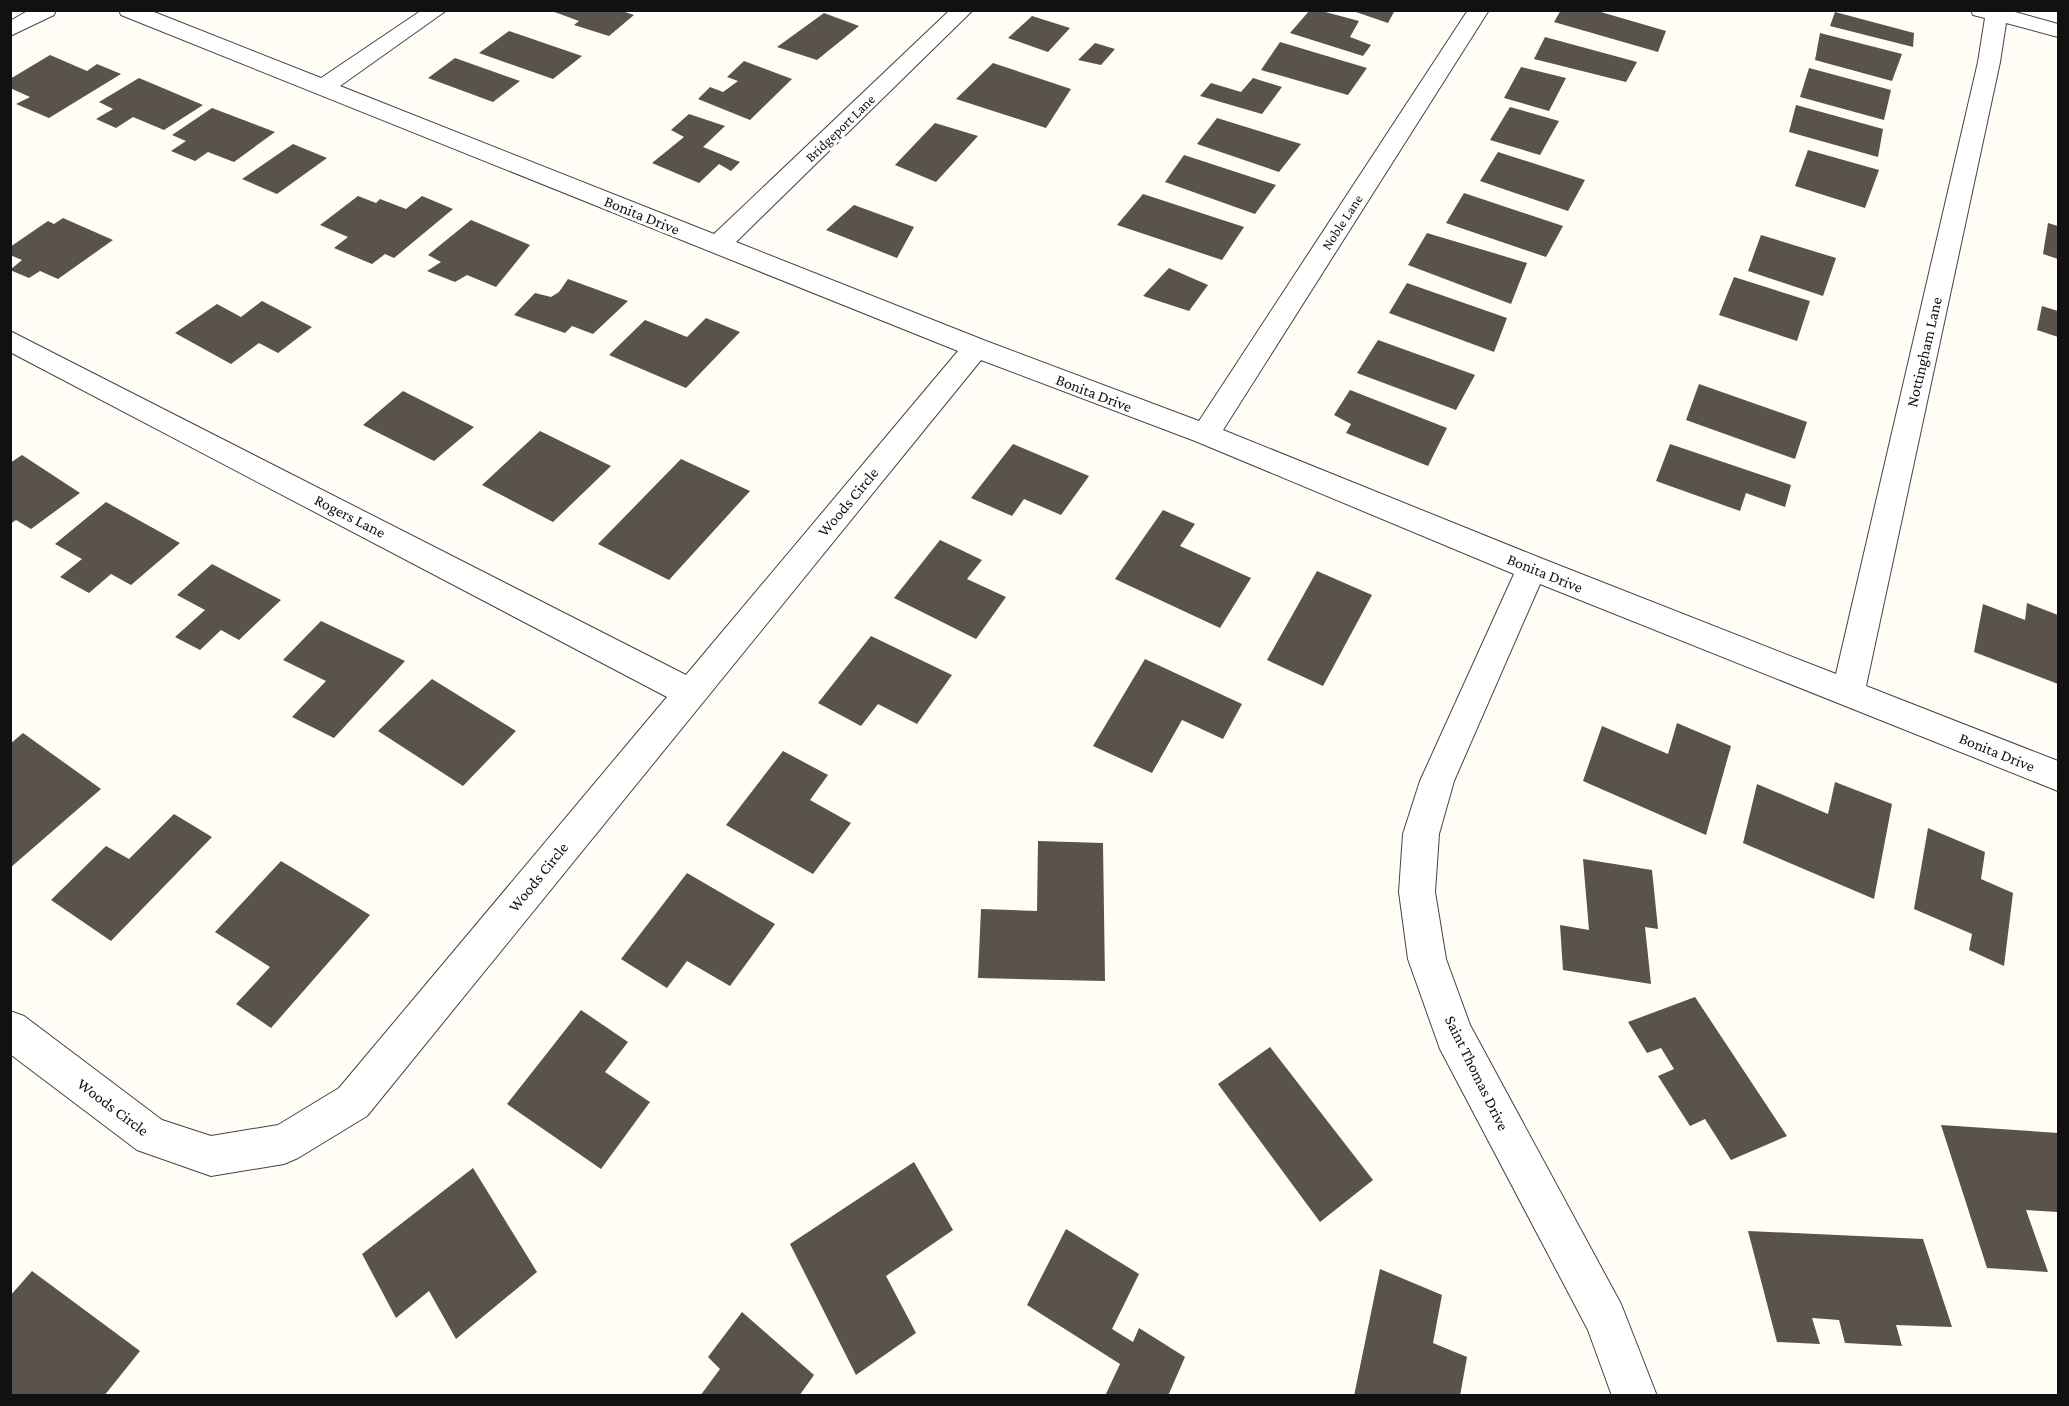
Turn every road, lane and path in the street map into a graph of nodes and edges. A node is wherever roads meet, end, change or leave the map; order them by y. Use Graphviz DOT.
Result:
graph roads {
  1 [pos="46,10"];
  2 [pos="129,10"];
  3 [pos="437,10"];
  4 [pos="963,10"];
  5 [pos="1479,10"];
  6 [pos="1991,12"];
  7 [pos="10,30"];
  8 [pos="2058,30"];
  9 [pos="322,88"];
  10 [pos="718,245"];
  11 [pos="10,340"];
  12 [pos="976,348"];
  13 [pos="1205,434"];
  14 [pos="1532,568"];
  15 [pos="689,693"];
  16 [pos="1848,693"];
  17 [pos="2058,776"];
  18 [pos="10,1030"];
  19 [pos="1635,1395"];
  1 -- 7 [label="street"];
  2 -- 9 [label="street, Bonita Drive"];
  3 -- 9 [label="street"];
  4 -- 10 [label="street, Bridgeport Lane"];
  5 -- 13 [label="street, Noble Lane"];
  6 -- 8 [label="street"];
  6 -- 16 [label="street, Nottingham Lane"];
  9 -- 10 [label="street, Bonita Drive"];
  10 -- 12 [label="street, Bonita Drive"];
  11 -- 15 [label="street, Rogers Lane"];
  12 -- 13 [label="street, Bonita Drive"];
  12 -- 15 [label="street, Woods Circle"];
  13 -- 14 [label="street, Bonita Drive"];
  14 -- 16 [label="street, Bonita Drive"];
  14 -- 19 [label="street, Saint Thomas Drive"];
  15 -- 18 [label="street, Woods Circle"];
  16 -- 17 [label="street, Bonita Drive"];
}
